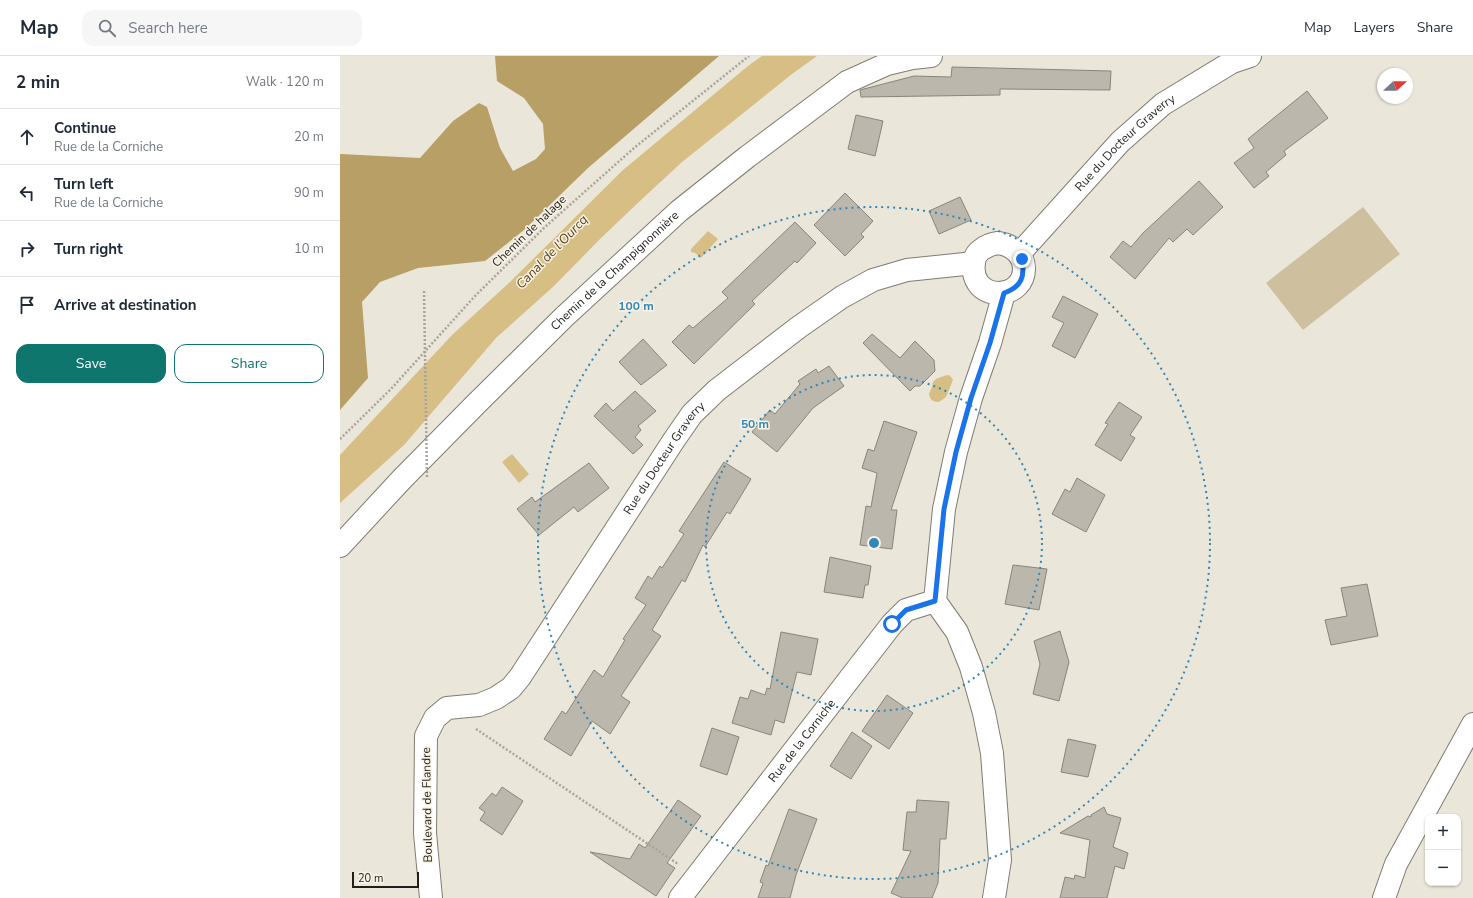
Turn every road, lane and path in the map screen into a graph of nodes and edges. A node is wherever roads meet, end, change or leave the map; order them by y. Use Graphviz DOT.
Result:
graph roads {
  1 [pos="749,56"];
  2 [pos="931,56"];
  3 [pos="1237,58"];
  4 [pos="1019,254"];
  5 [pos="974,263"];
  6 [pos="424,291"];
  7 [pos="1004,293"];
  8 [pos="340,439"];
  9 [pos="427,479"];
  10 [pos="340,546"];
  11 [pos="935,601"];
  12 [pos="1473,724"];
  13 [pos="476,729"];
  14 [pos="426,736"];
  15 [pos="681,866"];
  16 [pos="431,898"];
  17 [pos="680,898"];
  18 [pos="994,898"];
  19 [pos="1384,898"];
  1 -- 8 [label="path, Chemin de halage"];
  2 -- 10 [label="street, Chemin de la Champignonnière"];
  3 -- 4 [label="street, Rue du Docteur Graverry"];
  4 -- 5 [label="street"];
  4 -- 7 [label="street"];
  5 -- 7 [label="street"];
  5 -- 14 [label="street, Rue du Docteur Graverry"];
  6 -- 9 [label="path, bridge"];
  7 -- 11 [label="street"];
  11 -- 17 [label="street, Rue de la Corniche"];
  11 -- 18 [label="street"];
  12 -- 19 [label="street"];
  13 -- 15 [label="path"];
  14 -- 16 [label="street, Boulevard de Flandre"];
}
